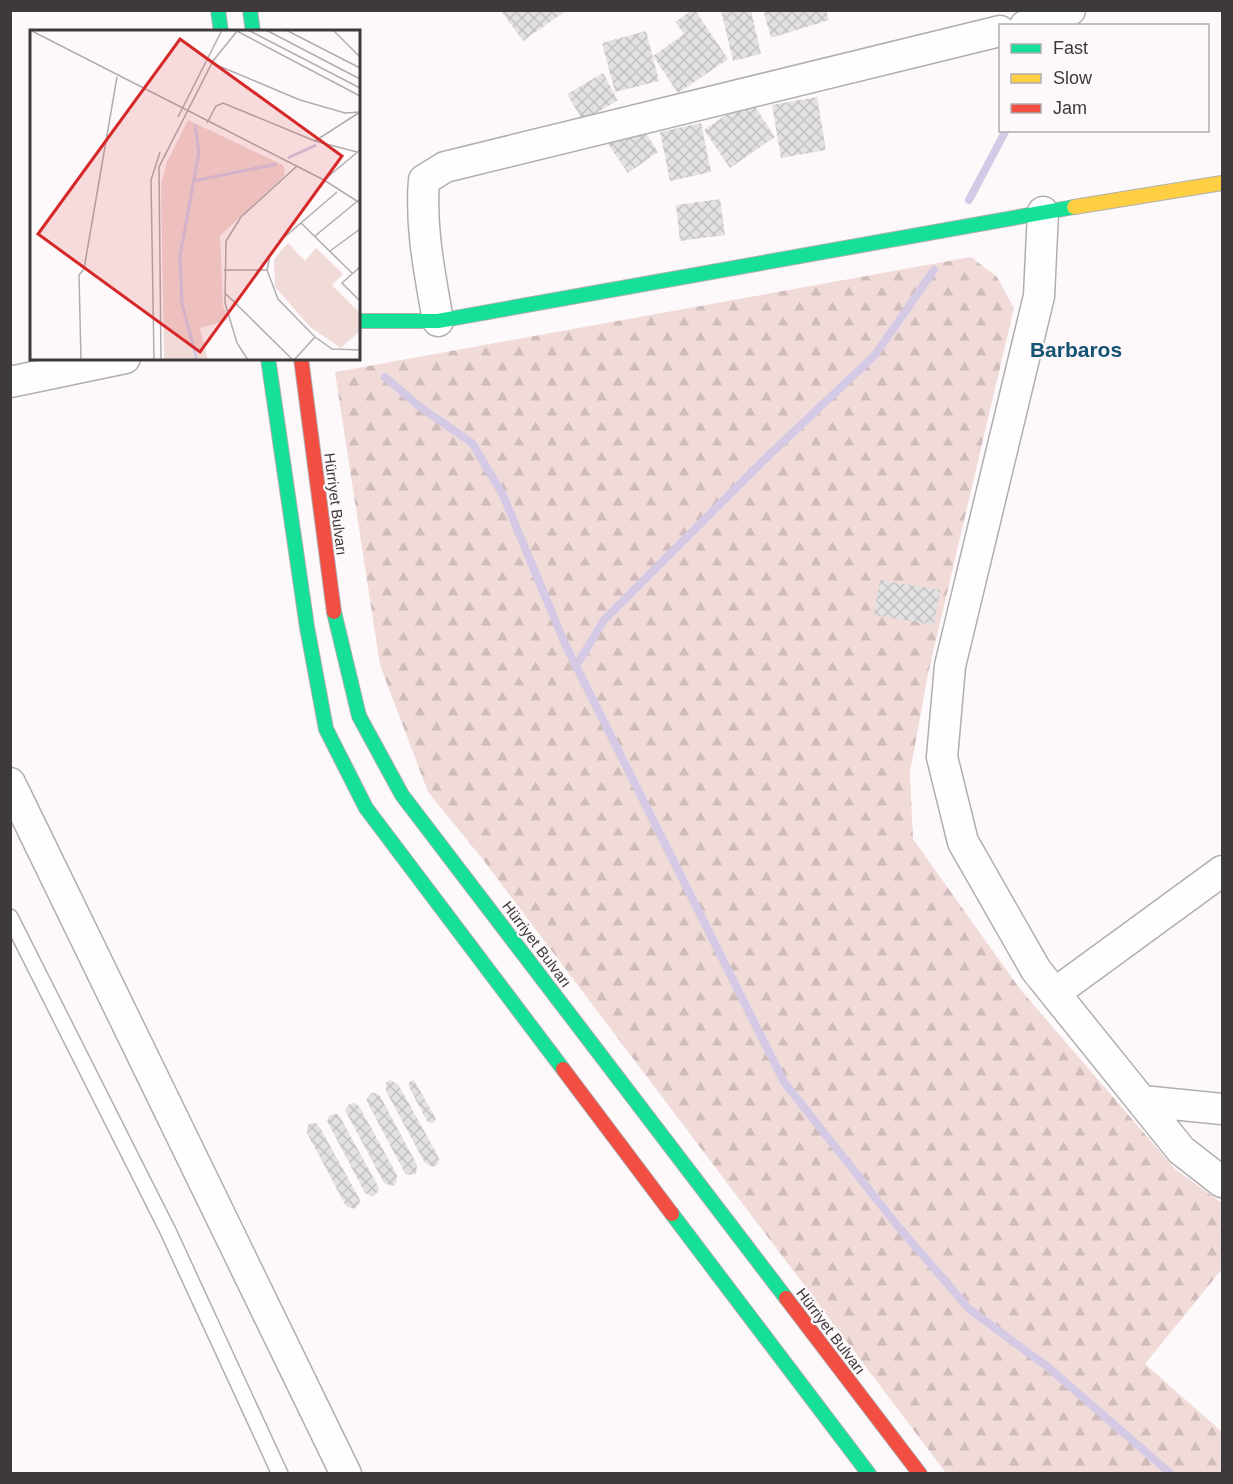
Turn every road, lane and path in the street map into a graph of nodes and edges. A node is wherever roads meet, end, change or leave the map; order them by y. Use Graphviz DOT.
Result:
graph roads {
  1 [pos="218,10"];
  2 [pos="250,10"];
  3 [pos="1070,10"];
  4 [pos="1037,19"];
  5 [pos="221,30"];
  6 [pos="253,30"];
  7 [pos="999,31"];
  8 [pos="1222,183"];
  9 [pos="1043,212"];
  10 [pos="360,321"];
  11 [pos="438,321"];
  12 [pos="114,360"];
  13 [pos="268,360"];
  14 [pos="301,360"];
  15 [pos="10,381"];
  16 [pos="10,783"];
  17 [pos="1222,871"];
  18 [pos="10,917"];
  19 [pos="1054,993"];
  20 [pos="1142,1101"];
  21 [pos="1222,1110"];
  22 [pos="1222,1182"];
  23 [pos="280,1473"];
  24 [pos="346,1473"];
  25 [pos="869,1473"];
  26 [pos="920,1473"];
  1 -- 5 [label="main road"];
  2 -- 6 [label="main road"];
  3 -- 4 [label="street"];
  7 -- 11 [label="street"];
  8 -- 9 [label="main road"];
  9 -- 11 [label="main road"];
  9 -- 19 [label="street"];
  10 -- 11 [label="main road"];
  12 -- 15 [label="street"];
  13 -- 25 [label="main road"];
  14 -- 26 [label="main road, Hürriyet Bulvarı"];
  16 -- 24 [label="street"];
  17 -- 19 [label="street"];
  18 -- 23 [label="lane"];
  19 -- 20 [label="street"];
  20 -- 21 [label="street"];
  20 -- 22 [label="street"];
}
